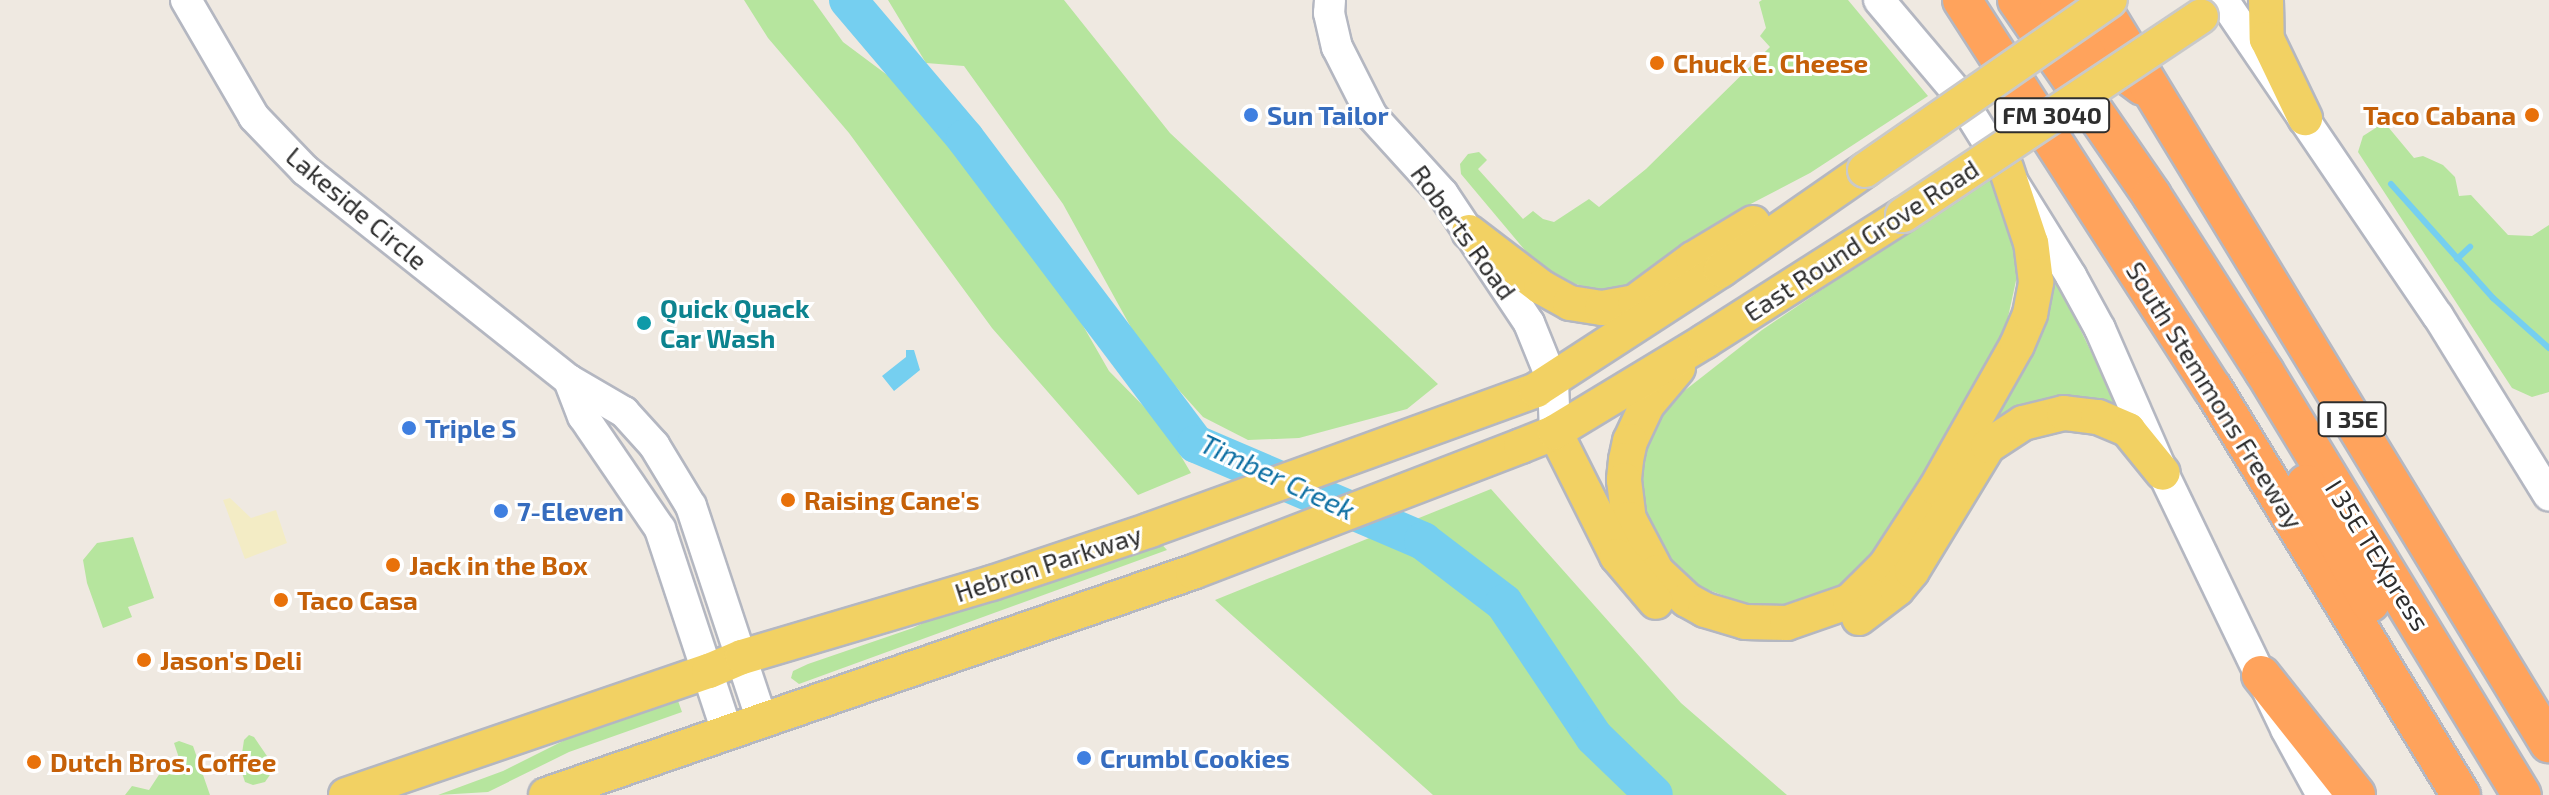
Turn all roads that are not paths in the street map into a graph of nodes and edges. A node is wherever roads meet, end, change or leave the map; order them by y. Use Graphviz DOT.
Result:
graph roads {
  1 [pos="186,0"];
  2 [pos="1330,0"];
  3 [pos="1879,0"];
  4 [pos="1960,0"];
  5 [pos="2017,0"];
  6 [pos="2059,0"];
  7 [pos="2097,0"];
  8 [pos="2110,0"];
  9 [pos="2266,0"];
  10 [pos="2211,5"];
  11 [pos="2155,94"];
  12 [pos="2305,118"];
  13 [pos="2006,168"];
  14 [pos="2152,196"];
  15 [pos="1811,208"];
  16 [pos="1469,232"];
  17 [pos="1721,270"];
  18 [pos="1705,341"];
  19 [pos="569,380"];
  20 [pos="1553,382"];
  21 [pos="1555,432"];
  22 [pos="2163,473"];
  23 [pos="2549,496"];
  24 [pos="742,657"];
  25 [pos="709,671"];
  26 [pos="2261,675"];
  27 [pos="762,721"];
  28 [pos="727,732"];
  29 [pos="2549,743"];
  30 [pos="346,795"];
  31 [pos="546,795"];
  32 [pos="2322,795"];
  33 [pos="2356,795"];
  34 [pos="2461,795"];
  35 [pos="2472,795"];
  36 [pos="2522,795"];
  1 -- 19 [label="main road, Lakeside Circle"];
  2 -- 16 [label="main road, Roberts Road"];
  3 -- 13 [label="main road"];
  4 -- 34 [label="highway, South Stemmons Freeway"];
  5 -- 14 [label="highway"];
  6 -- 11 [label="highway"];
  7 -- 11 [label="highway, I 35E"];
  8 -- 15 [label="main road, East Round Grove Road / FM 3040, bridge"];
  9 -- 12 [label="main road"];
  10 -- 12 [label="main road"];
  10 -- 18 [label="main road, East Round Grove Road / FM 3040, bridge"];
  11 -- 29 [label="highway, I 35E"];
  12 -- 23 [label="main road"];
  13 -- 18 [label="main road"];
  13 -- 22 [label="main road"];
  14 -- 35 [label="highway"];
  14 -- 36 [label="highway, I 35E TEXpress"];
  15 -- 16 [label="main road"];
  15 -- 17 [label="main road, East Round Grove Road / FM 3040"];
  16 -- 20 [label="main road, Roberts Road"];
  17 -- 20 [label="main road, Hebron Parkway"];
  18 -- 21 [label="main road, Hebron Parkway"];
  19 -- 24 [label="main road, Lakeside Circle"];
  19 -- 25 [label="main road, Lakeside Circle"];
  20 -- 21 [label="main road, Roberts Road"];
  20 -- 24 [label="main road, Hebron Parkway"];
  21 -- 22 [label="main road"];
  21 -- 27 [label="main road, Hebron Parkway"];
  22 -- 26 [label="main road"];
  24 -- 25 [label="main road, Hebron Parkway"];
  24 -- 27 [label="main road, Lakeside Circle"];
  25 -- 28 [label="main road, Lakeside Circle"];
  25 -- 30 [label="main road, Hebron Parkway"];
  26 -- 32 [label="main road"];
  26 -- 33 [label="highway"];
  27 -- 28 [label="main road, Hebron Parkway"];
  28 -- 31 [label="main road, Hebron Parkway"];
}
